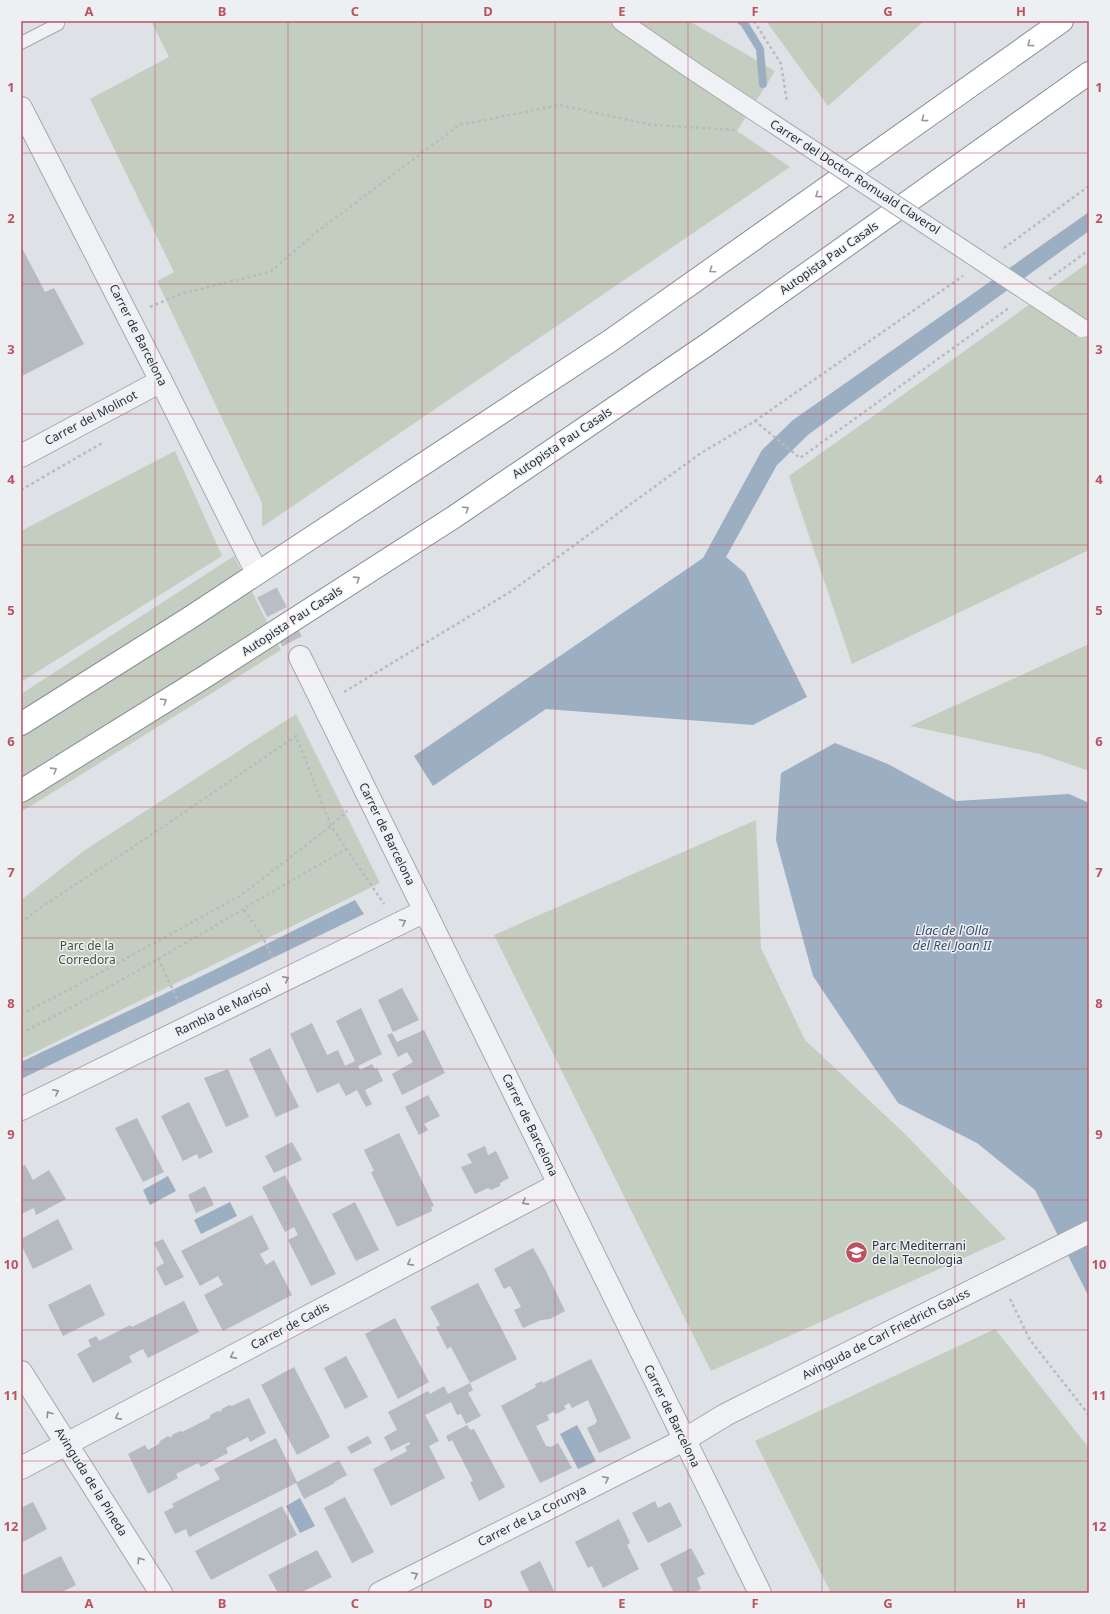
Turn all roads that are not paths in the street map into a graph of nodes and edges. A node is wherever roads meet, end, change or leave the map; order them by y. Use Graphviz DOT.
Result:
graph roads {
  1 [pos="621,21"];
  2 [pos="1062,21"];
  3 [pos="58,24"];
  4 [pos="21,43"];
  5 [pos="1089,73"];
  6 [pos="21,108"];
  7 [pos="1085,330"];
  8 [pos="161,381"];
  9 [pos="21,456"];
  10 [pos="252,563"];
  11 [pos="300,657"];
  12 [pos="21,724"];
  13 [pos="21,791"];
  14 [pos="425,911"];
  15 [pos="21,1109"];
  16 [pos="559,1184"];
  17 [pos="1089,1232"];
  18 [pos="21,1372"];
  19 [pos="684,1440"];
  20 [pos="68,1444"];
  21 [pos="21,1468"];
  22 [pos="161,1593"];
  23 [pos="380,1593"];
  24 [pos="760,1593"];
  1 -- 7 [label="street, Carrer del Doctor Romuald Claverol, bridge"];
  2 -- 12 [label="highway, one-way"];
  3 -- 4 [label="lane"];
  13 -- 5 [label="highway, Autopista Pau Casals, one-way"];
  6 -- 8 [label="street, Carrer de Barcelona"];
  8 -- 9 [label="street, Carrer del Molinot"];
  8 -- 10 [label="street, Carrer de Barcelona"];
  11 -- 14 [label="street, Carrer de Barcelona"];
  15 -- 14 [label="street, Rambla de Marisol, one-way"];
  14 -- 16 [label="street, Carrer de Barcelona"];
  16 -- 19 [label="street, Carrer de Barcelona"];
  16 -- 20 [label="street, Carrer de Cadis, one-way"];
  17 -- 19 [label="street, Avinguda de Carl Friedrich Gauss"];
  20 -- 18 [label="street, Avinguda de la Pineda, one-way"];
  23 -- 19 [label="street, Carrer de La Corunya, one-way"];
  19 -- 24 [label="street, Carrer de Barcelona"];
  20 -- 21 [label="street, Carrer de Cadis"];
  22 -- 20 [label="street, Avinguda de la Pineda, one-way"];
}
